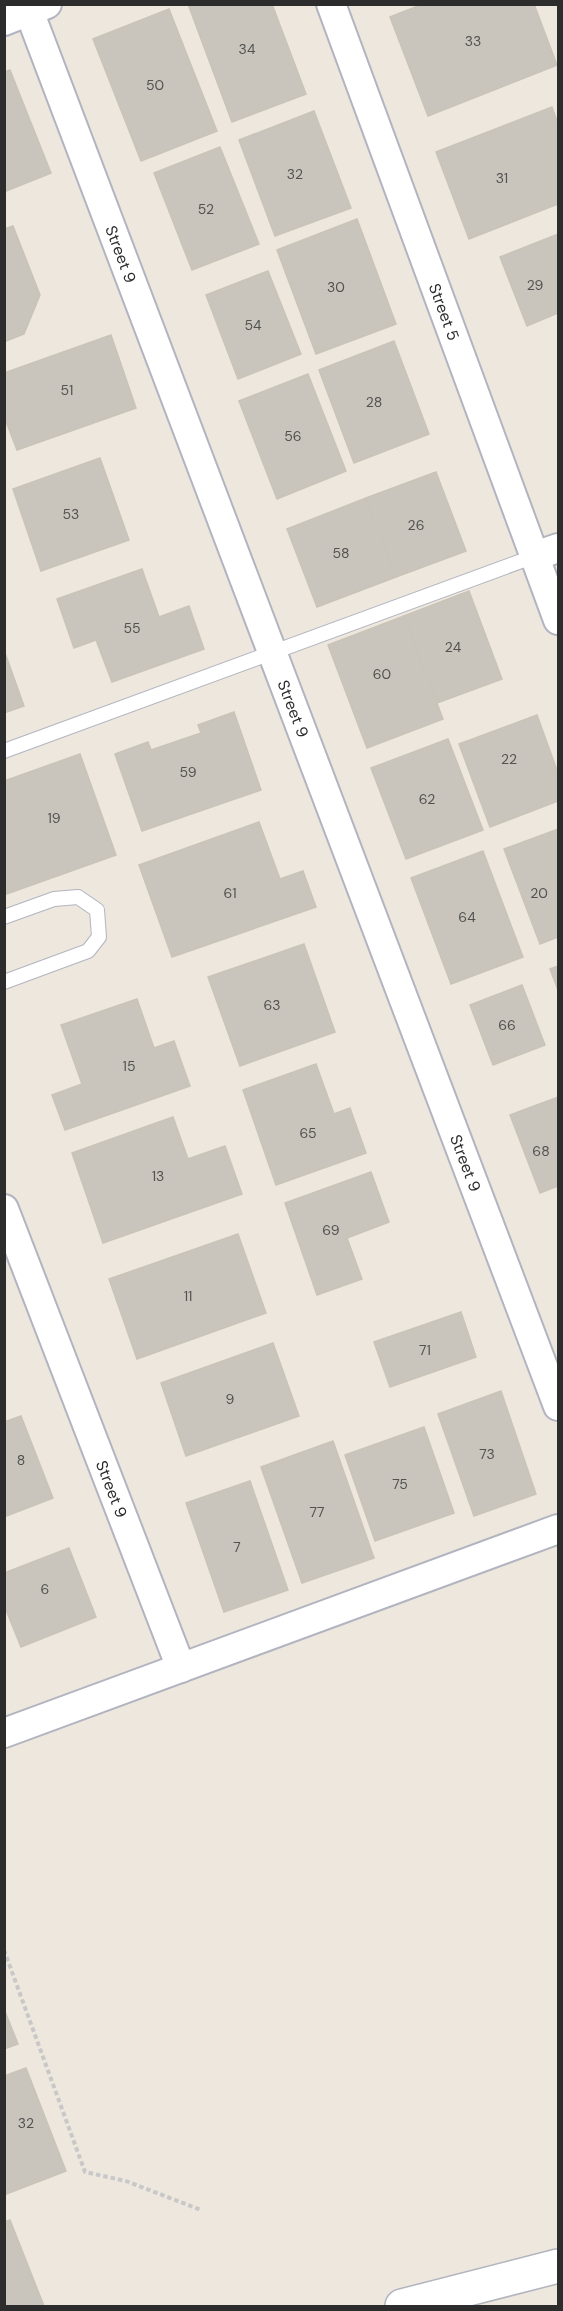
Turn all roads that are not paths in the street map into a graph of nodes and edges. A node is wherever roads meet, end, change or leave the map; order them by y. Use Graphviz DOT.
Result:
graph roads {
  1 [pos="331,4"];
  2 [pos="27,12"];
  3 [pos="547,552"];
  4 [pos="558,620"];
  5 [pos="272,651"];
  6 [pos="4,751"];
  7 [pos="4,917"];
  8 [pos="4,982"];
  9 [pos="4,1209"];
  10 [pos="558,1406"];
  11 [pos="558,1529"];
  12 [pos="181,1668"];
  13 [pos="4,1733"];
  14 [pos="558,2266"];
  15 [pos="402,2307"];
  1 -- 3 [label="street, Street 5"];
  2 -- 5 [label="street, Street 9"];
  3 -- 4 [label="street, Street 5"];
  3 -- 5 [label="lane"];
  5 -- 6 [label="lane"];
  5 -- 10 [label="street, Street 9"];
  7 -- 8 [label="lane"];
  9 -- 12 [label="street, Street 9"];
  11 -- 12 [label="street"];
  12 -- 13 [label="street"];
  14 -- 15 [label="street"];
}
